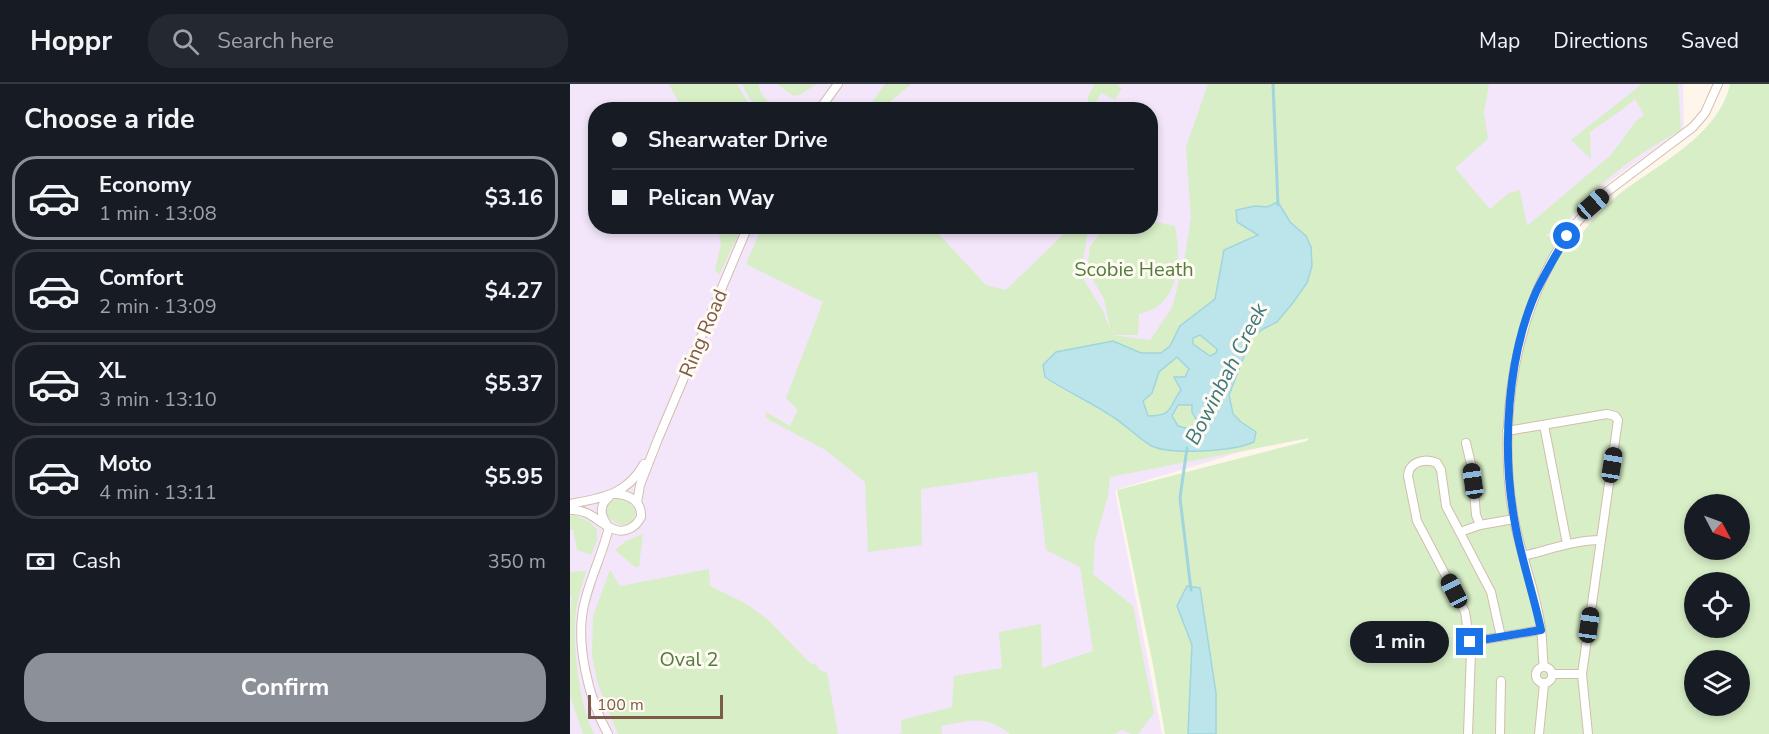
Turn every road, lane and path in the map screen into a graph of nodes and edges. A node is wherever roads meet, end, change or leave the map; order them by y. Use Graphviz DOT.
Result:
graph roads {
  1 [pos="838,84"];
  2 [pos="1717,84"];
  3 [pos="825,102"];
  4 [pos="745,234"];
  5 [pos="1544,425"];
  6 [pos="1507,430"];
  7 [pos="658,439"];
  8 [pos="1466,443"];
  9 [pos="612,495"];
  10 [pos="637,503"];
  11 [pos="570,504"];
  12 [pos="570,510"];
  13 [pos="1514,519"];
  14 [pos="1480,525"];
  15 [pos="608,526"];
  16 [pos="620,531"];
  17 [pos="1460,532"];
  18 [pos="1601,540"];
  19 [pos="605,543"];
  20 [pos="1567,544"];
  21 [pos="1523,556"];
  22 [pos="1541,630"];
  23 [pos="1501,637"];
  24 [pos="1470,642"];
  25 [pos="1544,667"];
  26 [pos="1552,674"];
  27 [pos="1582,674"];
  28 [pos="1501,681"];
  29 [pos="1544,684"];
  30 [pos="608,734"];
  31 [pos="1468,734"];
  32 [pos="1500,734"];
  33 [pos="1539,734"];
  34 [pos="1588,734"];
  1 -- 3 [label="street"];
  2 -- 6 [label="street"];
  4 -- 7 [label="street, Ring Road"];
  5 -- 6 [label="street"];
  5 -- 18 [label="street"];
  5 -- 20 [label="street"];
  6 -- 13 [label="street"];
  7 -- 9 [label="street, Ring Road"];
  7 -- 10 [label="street, Ring Road"];
  8 -- 14 [label="street"];
  9 -- 10 [label="street"];
  9 -- 11 [label="street, Ring Road"];
  9 -- 15 [label="street"];
  10 -- 16 [label="street, Ring Road"];
  12 -- 15 [label="street"];
  13 -- 14 [label="street"];
  13 -- 21 [label="street"];
  14 -- 17 [label="street"];
  15 -- 16 [label="street"];
  15 -- 19 [label="street"];
  16 -- 19 [label="street"];
  17 -- 23 [label="street"];
  17 -- 24 [label="street"];
  18 -- 20 [label="street"];
  18 -- 27 [label="street"];
  19 -- 30 [label="street"];
  20 -- 21 [label="street"];
  21 -- 22 [label="street"];
  22 -- 23 [label="street"];
  22 -- 25 [label="street"];
  23 -- 24 [label="street"];
  24 -- 31 [label="street"];
  25 -- 26 [label="street"];
  25 -- 29 [label="street"];
  26 -- 27 [label="street"];
  26 -- 29 [label="street"];
  27 -- 34 [label="street"];
  28 -- 32 [label="street"];
  29 -- 33 [label="street"];
}
